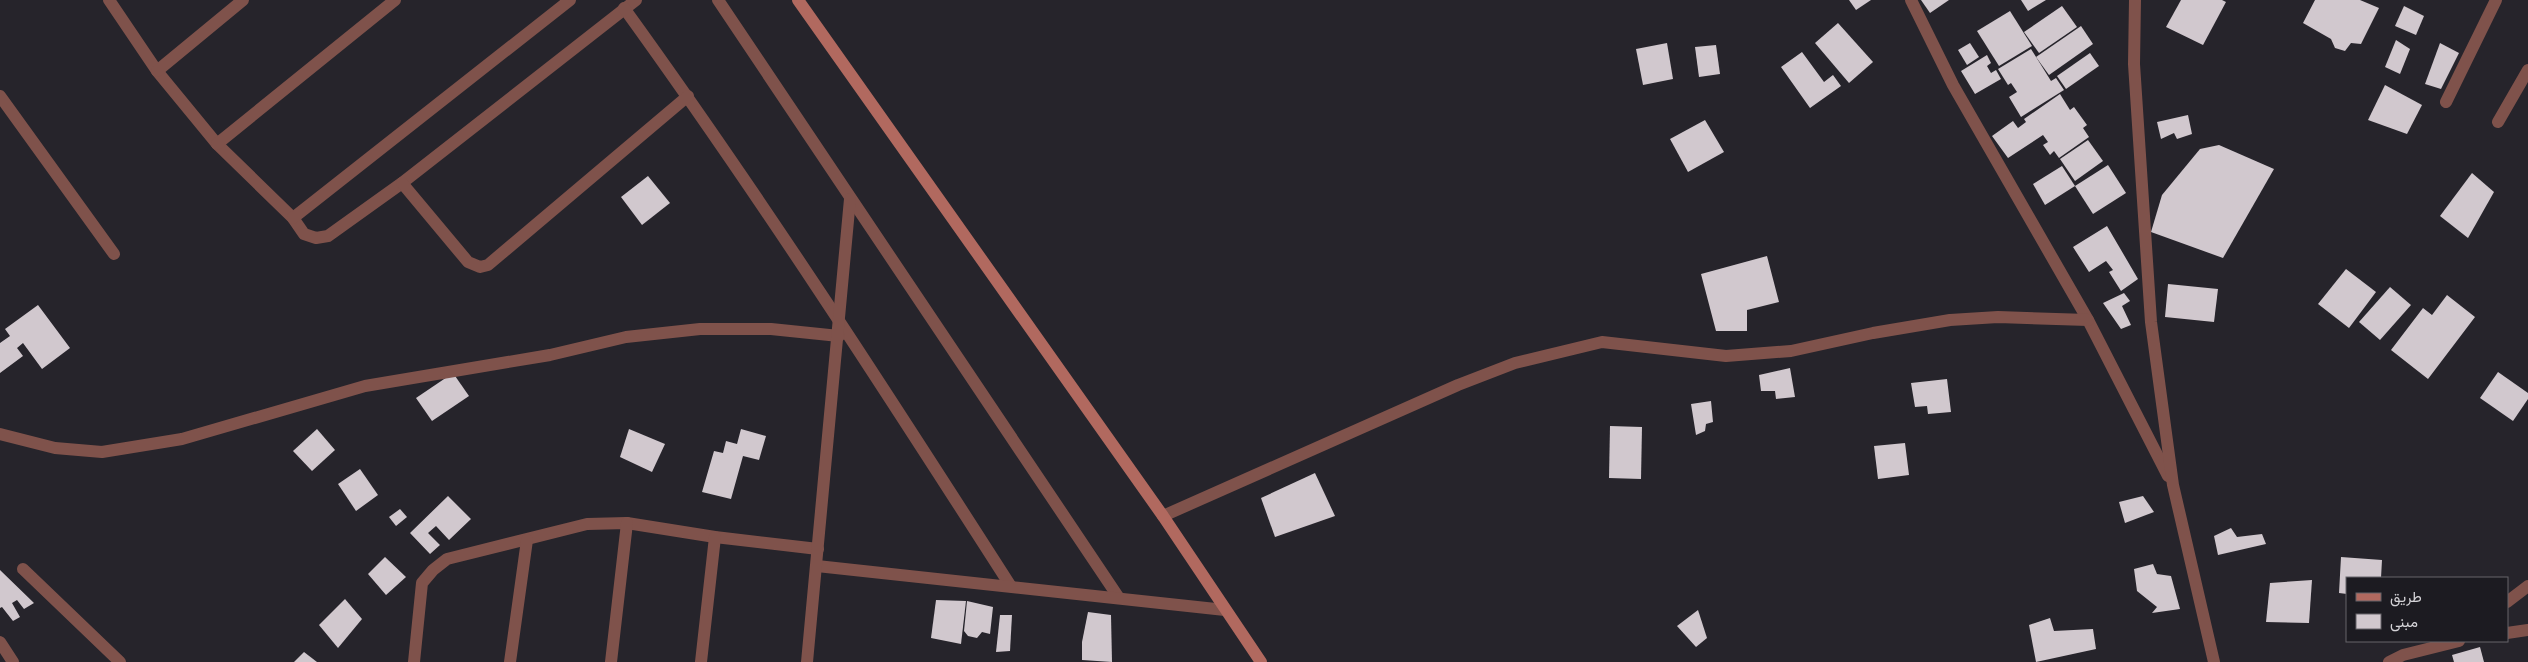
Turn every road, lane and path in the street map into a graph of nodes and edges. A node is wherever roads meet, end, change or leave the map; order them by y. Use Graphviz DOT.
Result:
graph roads {
  1 [pos="109,0"];
  2 [pos="243,0"];
  3 [pos="395,0"];
  4 [pos="570,0"];
  5 [pos="636,0"];
  6 [pos="718,0"];
  7 [pos="798,0"];
  8 [pos="1911,0"];
  9 [pos="2135,0"];
  10 [pos="2496,0"];
  11 [pos="624,8"];
  12 [pos="2528,70"];
  13 [pos="157,71"];
  14 [pos="0,96"];
  15 [pos="688,96"];
  16 [pos="2446,102"];
  17 [pos="2498,122"];
  18 [pos="217,144"];
  19 [pos="402,183"];
  20 [pos="850,199"];
  21 [pos="293,218"];
  22 [pos="114,254"];
  23 [pos="2088,320"];
  24 [pos="840,321"];
  25 [pos="839,336"];
  26 [pos="0,434"];
  27 [pos="2172,485"];
  28 [pos="1163,516"];
  29 [pos="627,523"];
  30 [pos="715,537"];
  31 [pos="527,540"];
  32 [pos="818,549"];
  33 [pos="817,566"];
  34 [pos="23,569"];
  35 [pos="1010,585"];
  36 [pos="2528,586"];
  37 [pos="1119,598"];
  38 [pos="2508,601"];
  39 [pos="1225,610"];
  40 [pos="2528,630"];
  41 [pos="2508,633"];
  42 [pos="0,642"];
  43 [pos="2456,642"];
  44 [pos="13,662"];
  45 [pos="120,662"];
  46 [pos="414,662"];
  47 [pos="510,662"];
  48 [pos="611,662"];
  49 [pos="701,662"];
  50 [pos="808,662"];
  51 [pos="1261,662"];
  52 [pos="2214,662"];
  53 [pos="2389,662"];
  1 -- 13 [label="street"];
  2 -- 13 [label="street"];
  3 -- 18 [label="street"];
  4 -- 21 [label="street"];
  5 -- 11 [label="street"];
  6 -- 20 [label="street"];
  7 -- 28 [label="main road"];
  8 -- 23 [label="street"];
  9 -- 27 [label="street"];
  10 -- 16 [label="street"];
  11 -- 15 [label="street"];
  11 -- 19 [label="street"];
  12 -- 17 [label="street"];
  13 -- 18 [label="street"];
  14 -- 22 [label="street"];
  15 -- 19 [label="street"];
  15 -- 24 [label="street"];
  18 -- 21 [label="street"];
  19 -- 21 [label="street"];
  20 -- 24 [label="street"];
  20 -- 37 [label="street"];
  23 -- 27 [label="street"];
  23 -- 28 [label="street"];
  24 -- 25 [label="street"];
  24 -- 35 [label="street"];
  25 -- 26 [label="street"];
  25 -- 32 [label="street"];
  27 -- 52 [label="street"];
  28 -- 39 [label="main road"];
  29 -- 30 [label="street"];
  29 -- 31 [label="street"];
  29 -- 48 [label="street"];
  30 -- 32 [label="street"];
  30 -- 49 [label="street"];
  31 -- 46 [label="street"];
  31 -- 47 [label="street"];
  32 -- 33 [label="street"];
  33 -- 35 [label="street"];
  33 -- 50 [label="street"];
  34 -- 45 [label="street"];
  35 -- 37 [label="street"];
  36 -- 38 [label="street"];
  37 -- 39 [label="street"];
  39 -- 51 [label="main road"];
  40 -- 41 [label="street"];
  42 -- 44 [label="street"];
  43 -- 53 [label="street"];
}
